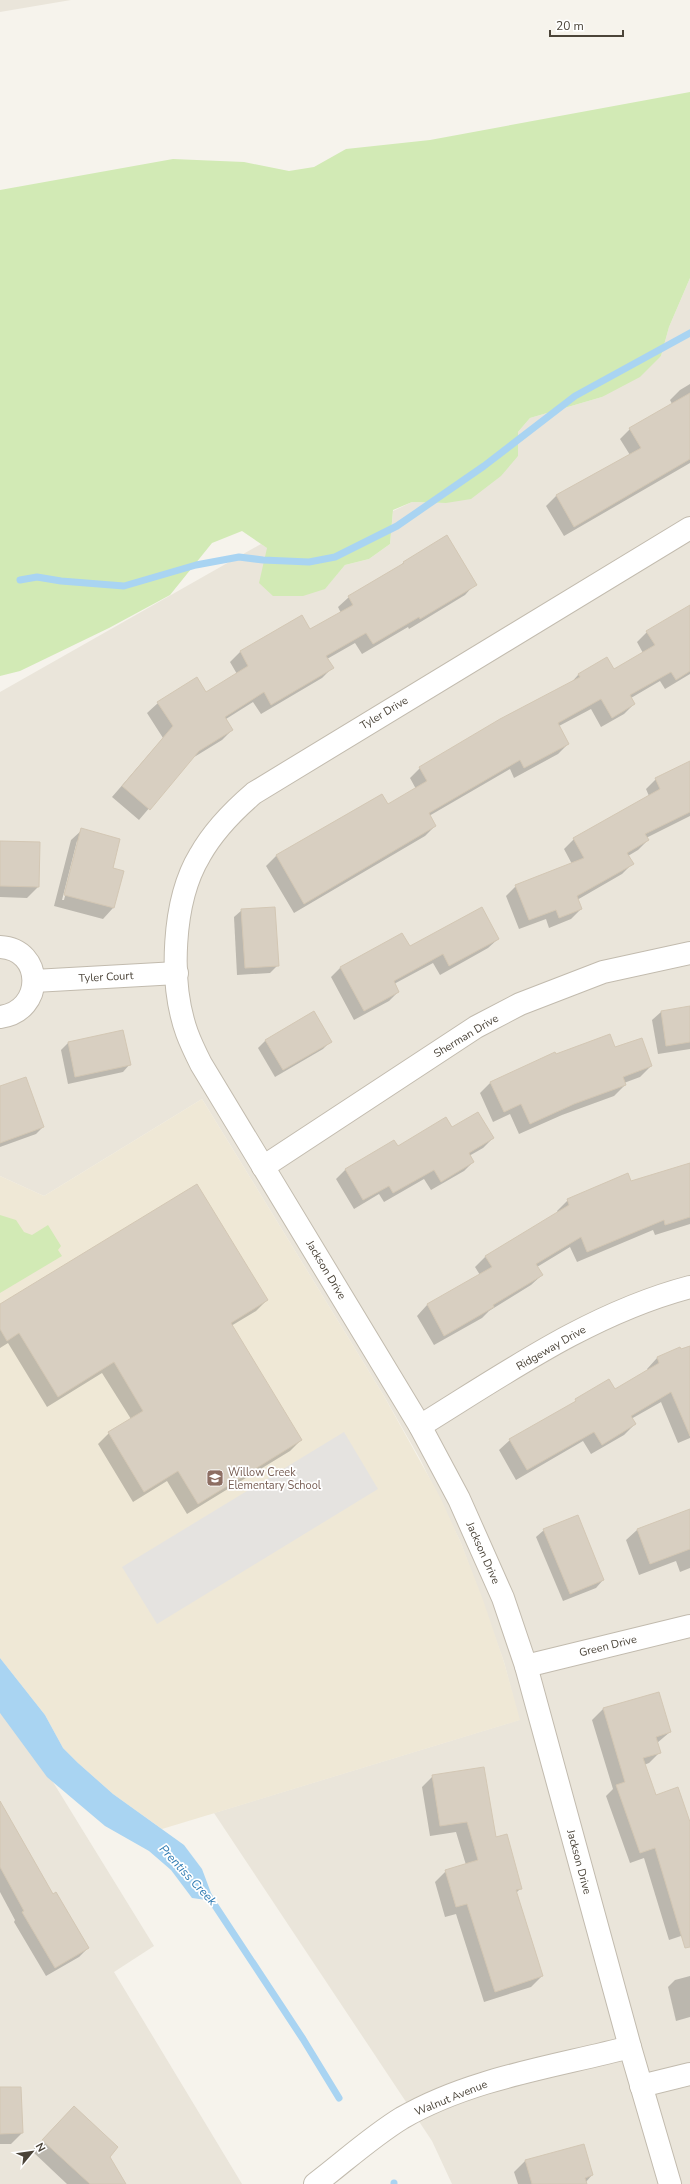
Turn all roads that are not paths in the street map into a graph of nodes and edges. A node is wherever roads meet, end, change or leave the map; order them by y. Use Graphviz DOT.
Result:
graph roads {
  1 [pos="690,528"];
  2 [pos="0,947"];
  3 [pos="690,953"];
  4 [pos="177,974"];
  5 [pos="34,981"];
  6 [pos="0,1017"];
  7 [pos="263,1167"];
  8 [pos="690,1287"];
  9 [pos="420,1426"];
  10 [pos="690,1626"];
  11 [pos="526,1666"];
  12 [pos="630,2047"];
  13 [pos="690,2074"];
  14 [pos="641,2086"];
  15 [pos="315,2184"];
  16 [pos="670,2184"];
  1 -- 4 [label="street, Tyler Drive"];
  2 -- 5 [label="street"];
  3 -- 7 [label="street, Sherman Drive"];
  4 -- 5 [label="street, Tyler Court"];
  4 -- 7 [label="street, Jackson Drive"];
  5 -- 6 [label="street"];
  7 -- 9 [label="street, Jackson Drive"];
  8 -- 9 [label="street, Ridgeway Drive"];
  9 -- 11 [label="street, Jackson Drive"];
  10 -- 11 [label="street, Green Drive"];
  11 -- 12 [label="street, Jackson Drive"];
  12 -- 14 [label="street, Jackson Drive"];
  12 -- 15 [label="street, Walnut Avenue"];
  13 -- 14 [label="street"];
  14 -- 16 [label="street, Jackson Drive"];
}
